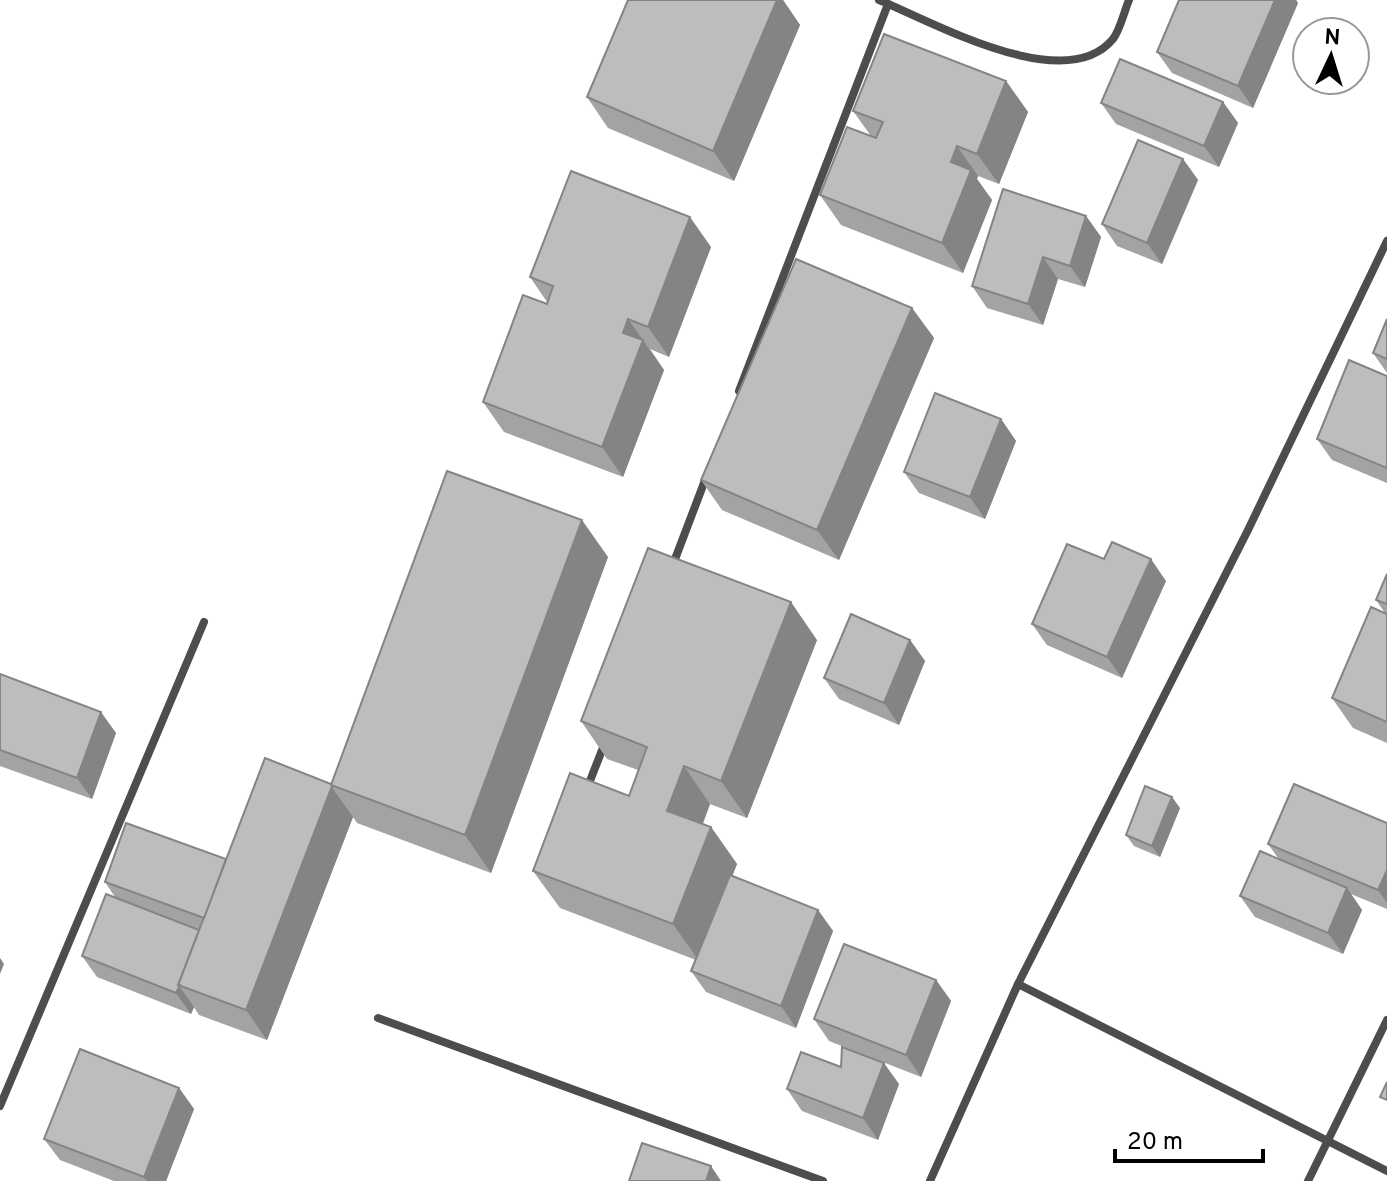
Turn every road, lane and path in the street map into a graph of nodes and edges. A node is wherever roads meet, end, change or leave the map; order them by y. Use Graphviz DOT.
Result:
graph roads {
  1 [pos="1129,0"];
  2 [pos="884,2"];
  3 [pos="1387,241"];
  4 [pos="737,398"];
  5 [pos="709,471"];
  6 [pos="670,573"];
  7 [pos="204,622"];
  8 [pos="609,733"];
  9 [pos="581,806"];
  10 [pos="1018,984"];
  11 [pos="378,1018"];
  12 [pos="1387,1020"];
  13 [pos="0,1106"];
  14 [pos="1328,1141"];
  15 [pos="1387,1171"];
  16 [pos="823,1181"];
  17 [pos="930,1181"];
  18 [pos="1308,1181"];
  1 -- 2 [label="street"];
  2 -- 4 [label="street"];
  3 -- 10 [label="street"];
  5 -- 6 [label="street"];
  7 -- 13 [label="street"];
  8 -- 9 [label="street"];
  10 -- 14 [label="street"];
  10 -- 17 [label="street"];
  11 -- 16 [label="street"];
  12 -- 14 [label="street"];
  14 -- 15 [label="street"];
  14 -- 18 [label="street"];
}
